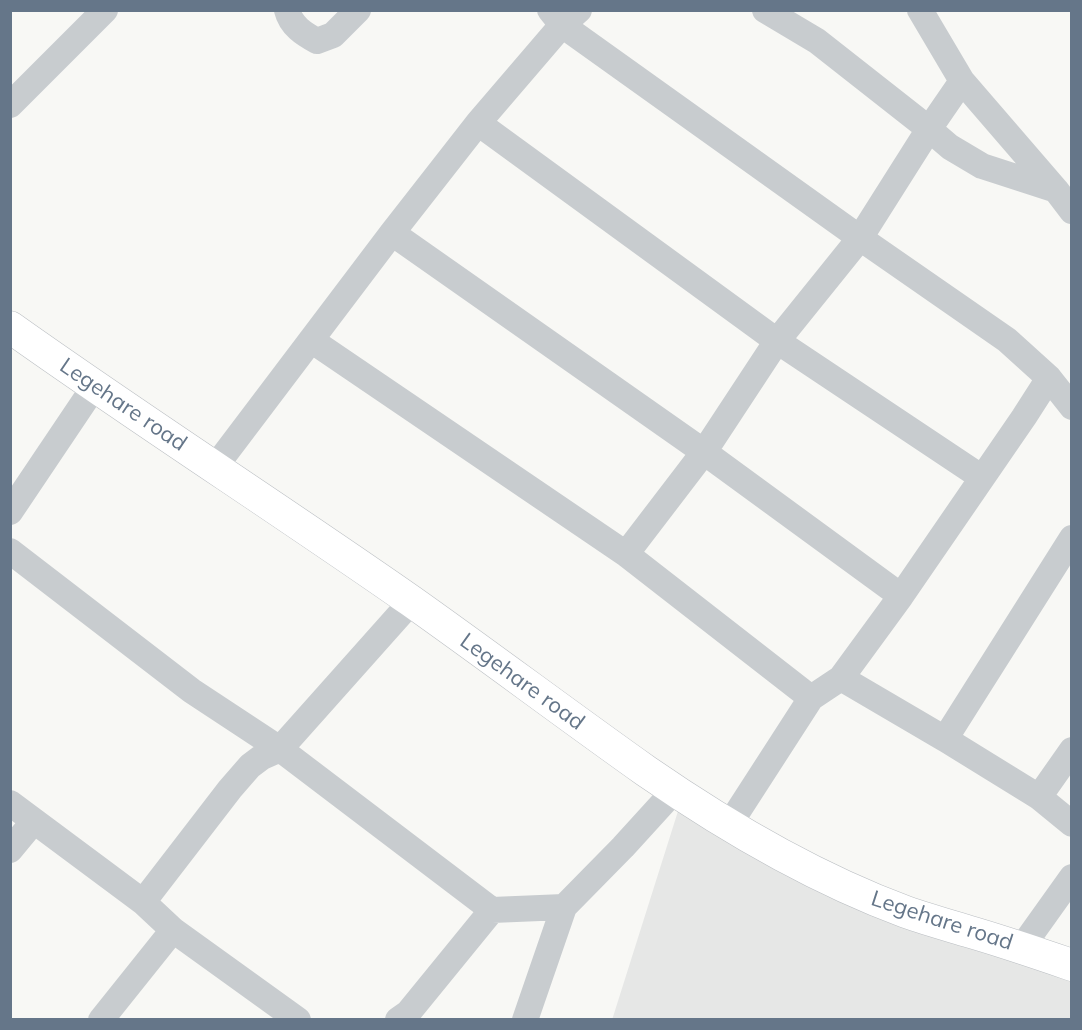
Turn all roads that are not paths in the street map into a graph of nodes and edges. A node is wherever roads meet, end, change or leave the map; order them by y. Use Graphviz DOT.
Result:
graph roads {
  1 [pos="287,10"];
  2 [pos="358,10"];
  3 [pos="765,10"];
  4 [pos="920,10"];
  5 [pos="98,13"];
  6 [pos="564,15"];
  7 [pos="962,81"];
  8 [pos="10,105"];
  9 [pos="478,123"];
  10 [pos="929,129"];
  11 [pos="1056,190"];
  12 [pos="1071,211"];
  13 [pos="392,233"];
  14 [pos="860,238"];
  15 [pos="10,327"];
  16 [pos="311,340"];
  17 [pos="777,341"];
  18 [pos="94,387"];
  19 [pos="1063,389"];
  20 [pos="704,452"];
  21 [pos="214,467"];
  22 [pos="981,477"];
  23 [pos="10,512"];
  24 [pos="1071,538"];
  25 [pos="10,551"];
  26 [pos="626,554"];
  27 [pos="901,596"];
  28 [pos="411,602"];
  29 [pos="841,678"];
  30 [pos="811,699"];
  31 [pos="945,739"];
  32 [pos="280,748"];
  33 [pos="1071,750"];
  34 [pos="674,791"];
  35 [pos="1039,797"];
  36 [pos="10,804"];
  37 [pos="34,821"];
  38 [pos="1071,824"];
  39 [pos="729,825"];
  40 [pos="10,850"];
  41 [pos="1071,877"];
  42 [pos="143,902"];
  43 [pos="564,907"];
  44 [pos="492,910"];
  45 [pos="173,930"];
  46 [pos="1022,948"];
  47 [pos="1071,965"];
  48 [pos="101,1020"];
  49 [pos="298,1020"];
  50 [pos="398,1020"];
  51 [pos="525,1020"];
  1 -- 2 [label="street"];
  3 -- 10 [label="street"];
  4 -- 7 [label="street"];
  5 -- 8 [label="street"];
  6 -- 9 [label="street"];
  6 -- 14 [label="street"];
  7 -- 10 [label="street"];
  7 -- 11 [label="street"];
  9 -- 13 [label="street"];
  9 -- 17 [label="street"];
  10 -- 11 [label="street"];
  10 -- 14 [label="street"];
  11 -- 12 [label="street"];
  13 -- 16 [label="street"];
  13 -- 20 [label="street"];
  14 -- 17 [label="street"];
  14 -- 19 [label="street"];
  15 -- 18 [label="main road, Legehare road"];
  16 -- 21 [label="street"];
  16 -- 26 [label="street"];
  17 -- 20 [label="street"];
  17 -- 22 [label="street"];
  18 -- 21 [label="main road, Legehare road"];
  18 -- 23 [label="street"];
  19 -- 22 [label="street"];
  20 -- 26 [label="street"];
  20 -- 27 [label="street"];
  21 -- 28 [label="main road, Legehare road"];
  22 -- 27 [label="street"];
  24 -- 31 [label="street"];
  25 -- 32 [label="street"];
  26 -- 30 [label="street"];
  27 -- 29 [label="street"];
  28 -- 32 [label="street"];
  28 -- 34 [label="main road, Legehare road"];
  29 -- 30 [label="street"];
  29 -- 31 [label="street"];
  30 -- 39 [label="street"];
  31 -- 35 [label="street"];
  32 -- 42 [label="street"];
  32 -- 44 [label="street"];
  33 -- 35 [label="street"];
  34 -- 39 [label="main road, Legehare road"];
  34 -- 43 [label="street"];
  35 -- 38 [label="street"];
  36 -- 37 [label="street"];
  37 -- 40 [label="street"];
  37 -- 42 [label="street"];
  39 -- 46 [label="main road, Legehare road"];
  41 -- 46 [label="street"];
  42 -- 45 [label="street"];
  43 -- 44 [label="street"];
  43 -- 51 [label="street"];
  44 -- 50 [label="street"];
  45 -- 48 [label="street"];
  45 -- 49 [label="street"];
  46 -- 47 [label="main road, Legehare road"];
}
